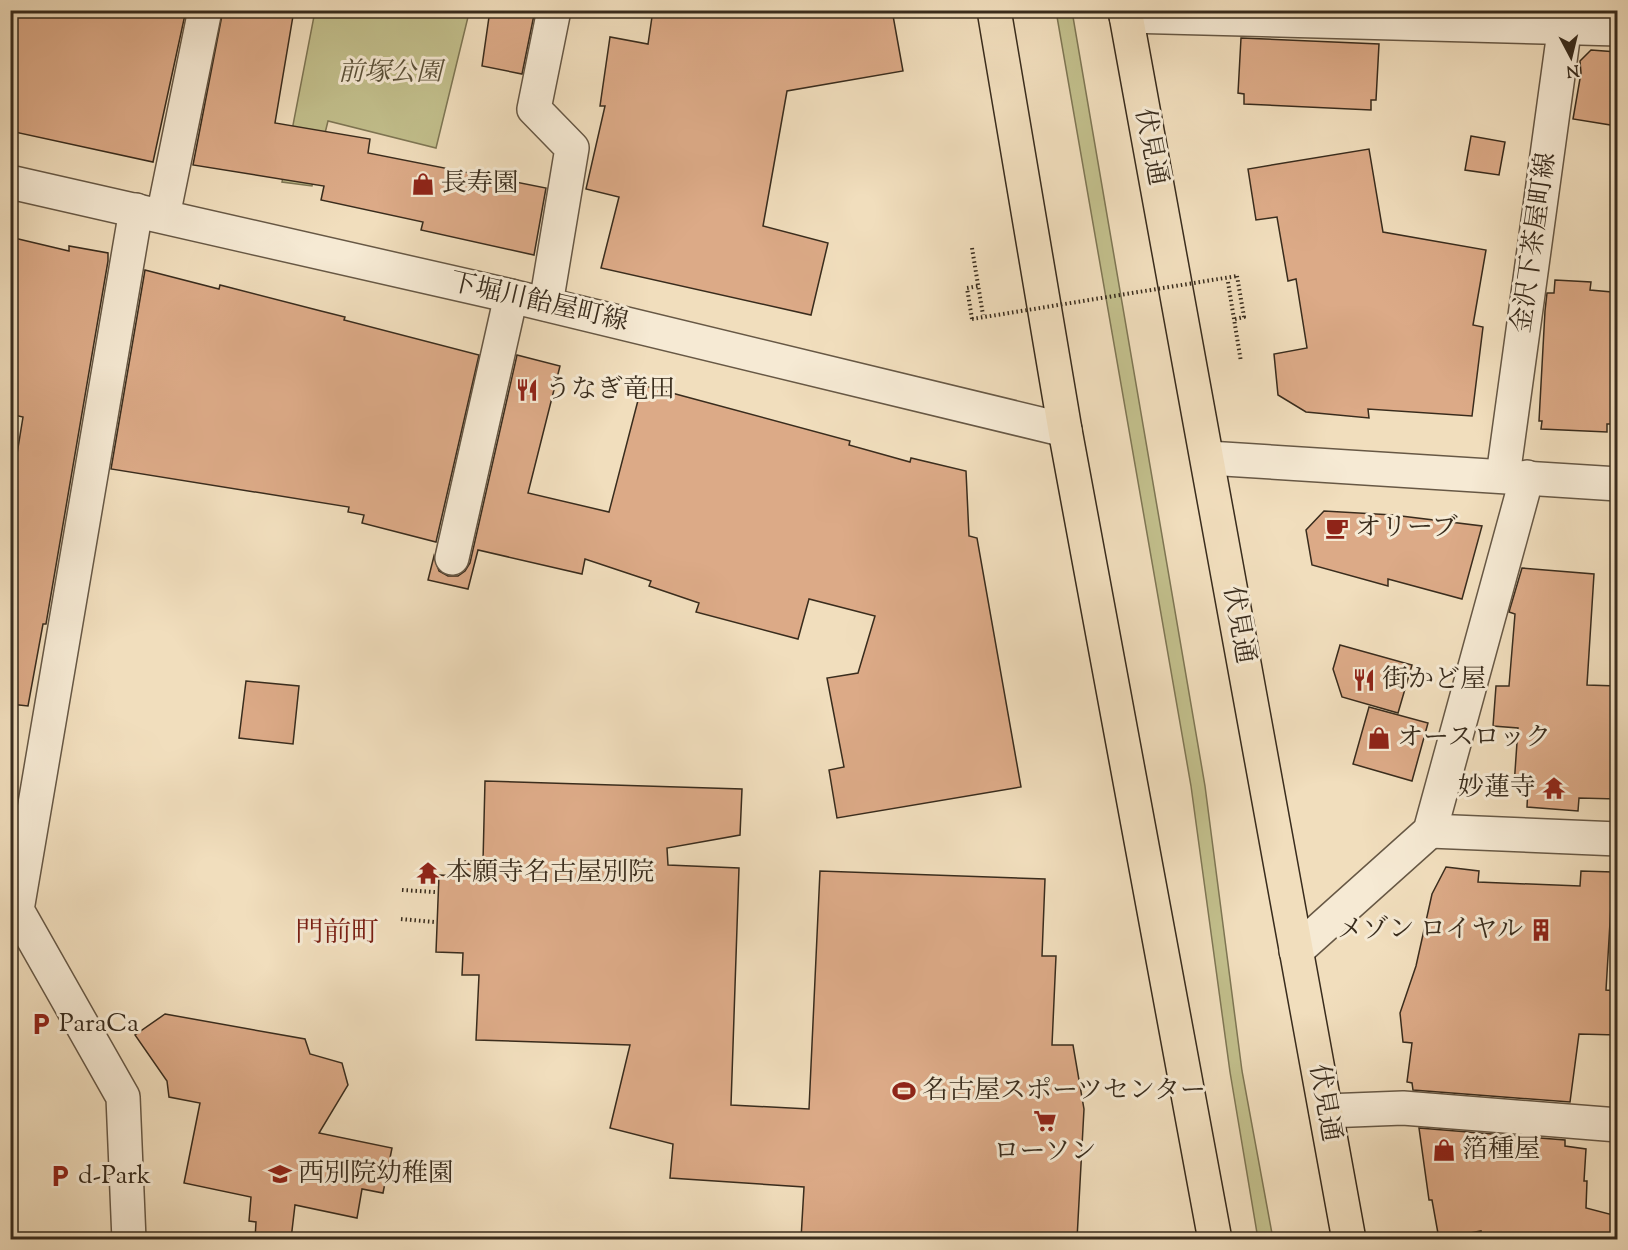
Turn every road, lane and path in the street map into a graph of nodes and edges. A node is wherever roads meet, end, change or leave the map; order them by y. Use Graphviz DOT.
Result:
graph roads {
  1 [pos="205,10"];
  2 [pos="554,10"];
  3 [pos="994,10"];
  4 [pos="1125,13"];
  5 [pos="1566,19"];
  6 [pos="1617,29"];
  7 [pos="10,182"];
  8 [pos="149,213"];
  9 [pos="972,248"];
  10 [pos="1228,282"];
  11 [pos="978,286"];
  12 [pos="511,296"];
  13 [pos="546,304"];
  14 [pos="983,315"];
  15 [pos="1235,319"];
  16 [pos="1241,362"];
  17 [pos="1065,430"];
  18 [pos="1208,458"];
  19 [pos="1515,476"];
  20 [pos="1617,484"];
  21 [pos="452,558"];
  22 [pos="1430,831"];
  23 [pos="1617,839"];
  24 [pos="402,890"];
  25 [pos="435,892"];
  26 [pos="14,910"];
  27 [pos="400,920"];
  28 [pos="434,922"];
  29 [pos="1296,951"];
  30 [pos="1326,1111"];
  31 [pos="1617,1125"];
  32 [pos="129,1239"];
  33 [pos="1215,1239"];
  34 [pos="1349,1239"];
  1 -- 8 [label="street"];
  2 -- 13 [label="street"];
  3 -- 17 [label="highway"];
  4 -- 5 [label="street"];
  4 -- 18 [label="highway, 伏見通"];
  5 -- 6 [label="street"];
  5 -- 19 [label="street, 金沢下茶屋町線"];
  7 -- 8 [label="street, 下堀川飴屋町線"];
  8 -- 12 [label="street, 下堀川飴屋町線"];
  8 -- 26 [label="street"];
  9 -- 11 [label="path"];
  10 -- 15 [label="path"];
  11 -- 14 [label="path"];
  11 -- 15 [label="path, bridge"];
  12 -- 13 [label="street, 下堀川飴屋町線"];
  12 -- 21 [label="street"];
  13 -- 17 [label="street, 下堀川飴屋町線"];
  15 -- 16 [label="path"];
  17 -- 33 [label="highway"];
  18 -- 19 [label="street"];
  18 -- 29 [label="highway, 伏見通"];
  19 -- 20 [label="street"];
  19 -- 22 [label="street, 金沢下茶屋町線"];
  22 -- 23 [label="street"];
  22 -- 29 [label="street"];
  24 -- 25 [label="path"];
  26 -- 32 [label="street"];
  27 -- 28 [label="path"];
  29 -- 30 [label="highway, 伏見通"];
  30 -- 31 [label="street"];
  30 -- 34 [label="highway, 伏見通"];
}
